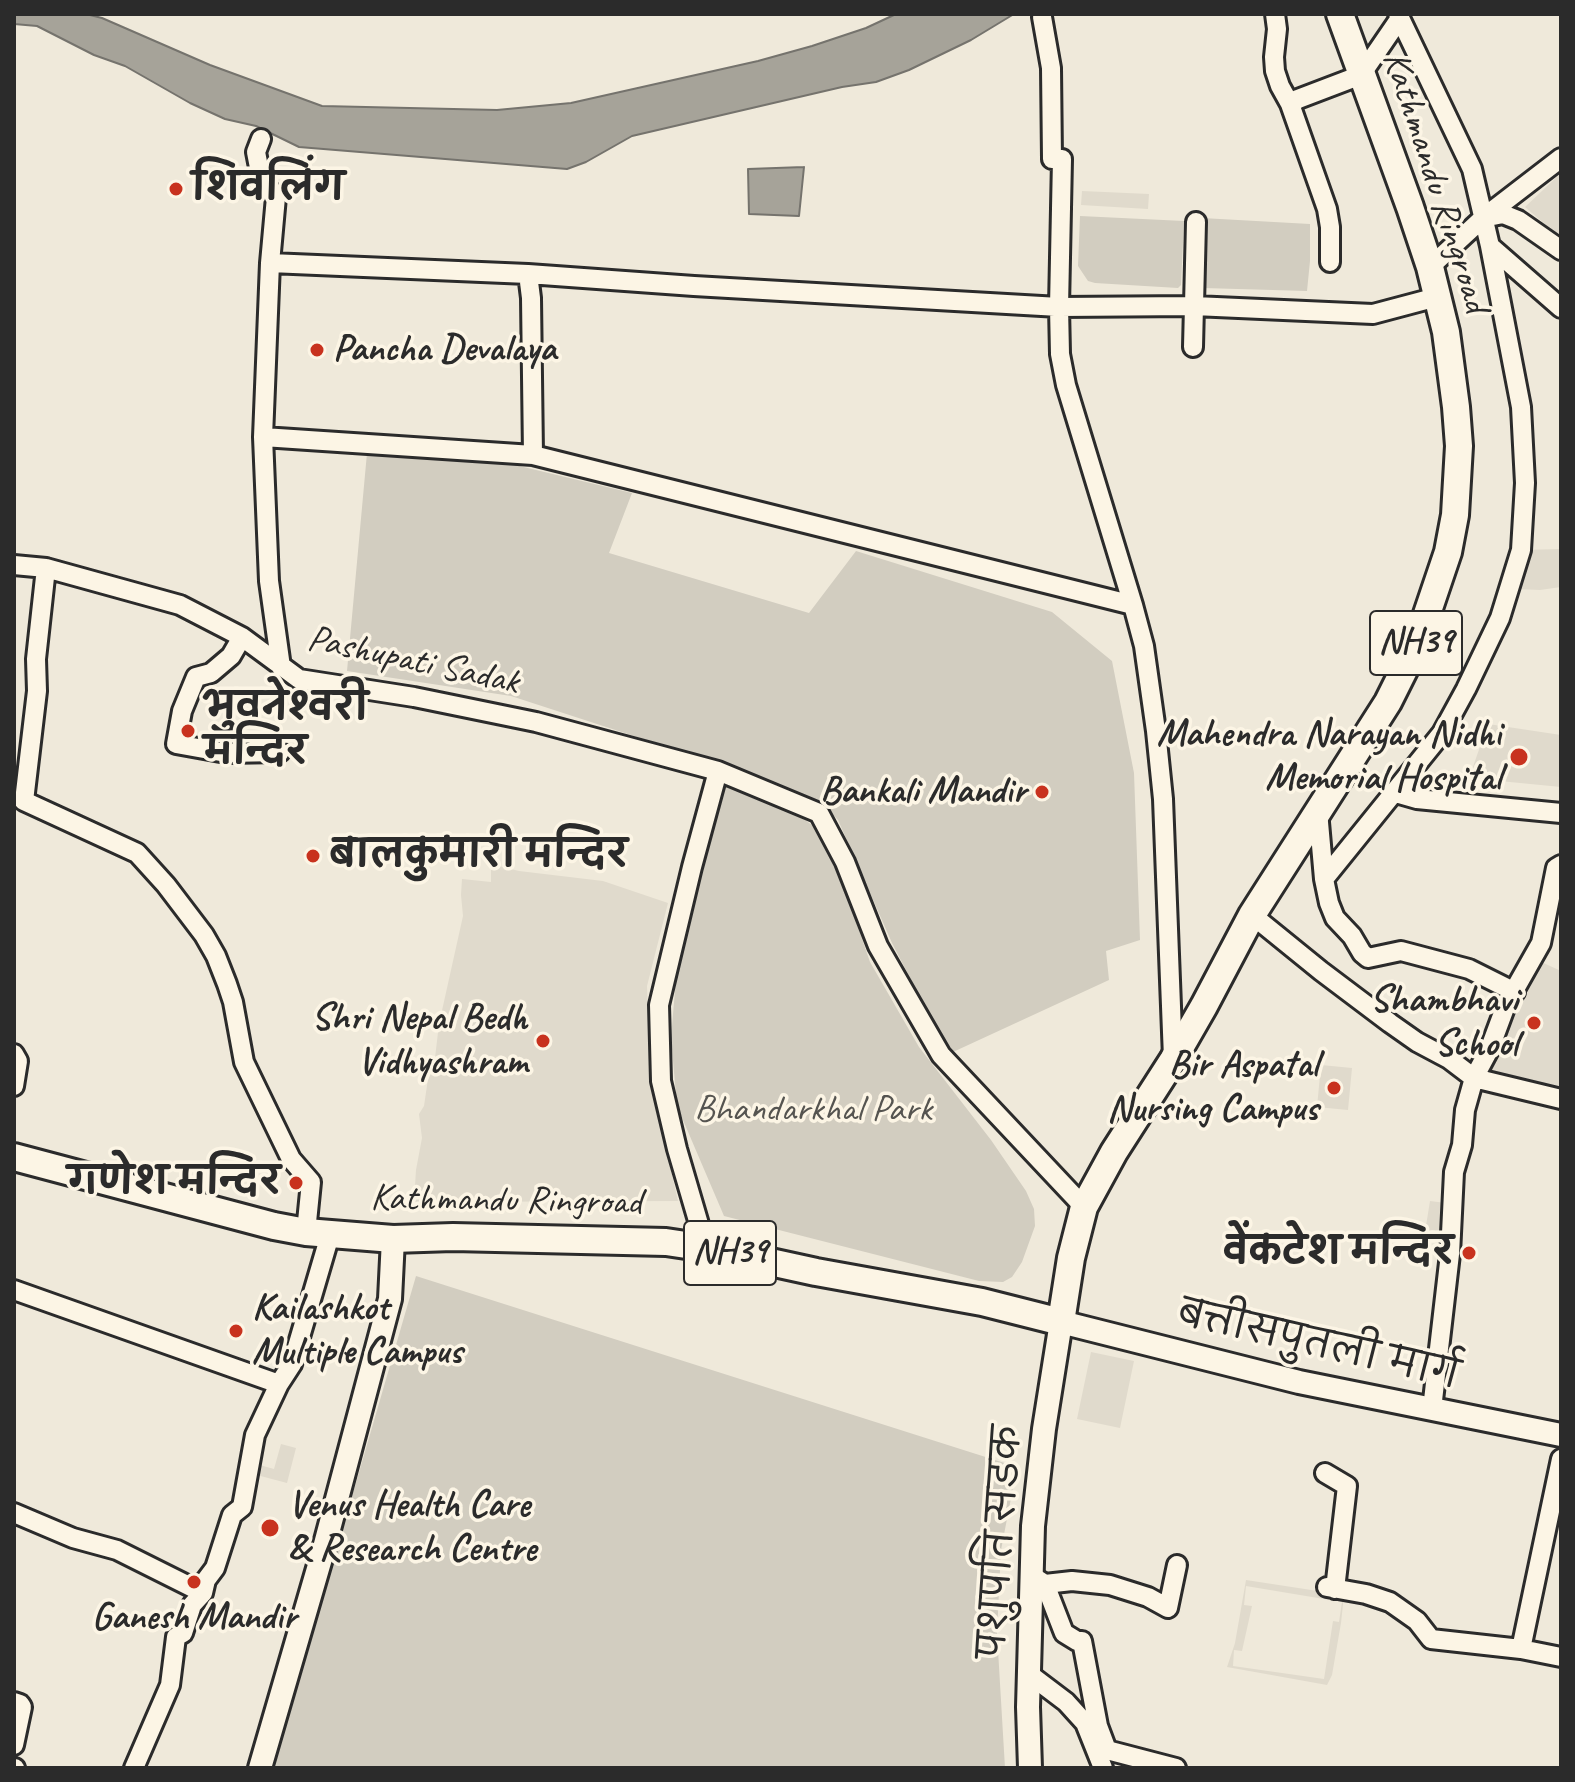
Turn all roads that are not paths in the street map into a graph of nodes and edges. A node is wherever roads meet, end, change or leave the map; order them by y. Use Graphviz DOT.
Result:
graph roads {
  1 [pos="1275,14"];
  2 [pos="1340,14"];
  3 [pos="1399,16"];
  4 [pos="1042,17"];
  5 [pos="1361,75"];
  6 [pos="1290,104"];
  7 [pos="261,139"];
  8 [pos="1561,158"];
  9 [pos="1483,218"];
  10 [pos="1196,222"];
  11 [pos="1490,246"];
  12 [pos="1561,250"];
  13 [pos="1330,262"];
  14 [pos="270,263"];
  15 [pos="1430,267"];
  16 [pos="528,274"];
  17 [pos="1437,297"];
  18 [pos="1194,306"];
  19 [pos="1059,307"];
  20 [pos="1561,308"];
  21 [pos="1193,347"];
  22 [pos="263,437"];
  23 [pos="533,455"];
  24 [pos="14,565"];
  25 [pos="46,568"];
  26 [pos="1133,605"];
  27 [pos="242,637"];
  28 [pos="281,667"];
  29 [pos="280,752"];
  30 [pos="718,771"];
  31 [pos="1396,793"];
  32 [pos="1318,811"];
  33 [pos="1561,813"];
  34 [pos="1561,865"];
  35 [pos="1324,879"];
  36 [pos="1252,915"];
  37 [pos="1515,992"];
  38 [pos="14,1054"];
  39 [pos="1173,1060"];
  40 [pos="1474,1078"];
  41 [pos="14,1086"];
  42 [pos="1561,1099"];
  43 [pos="14,1157"];
  44 [pos="1084,1207"];
  45 [pos="318,1233"];
  46 [pos="393,1239"];
  47 [pos="706,1248"];
  48 [pos="14,1290"];
  49 [pos="1061,1322"];
  50 [pos="279,1384"];
  51 [pos="1432,1409"];
  52 [pos="1561,1435"];
  53 [pos="1561,1459"];
  54 [pos="1325,1473"];
  55 [pos="14,1513"];
  56 [pos="1177,1565"];
  57 [pos="1038,1580"];
  58 [pos="203,1593"];
  59 [pos="1521,1649"];
  60 [pos="1561,1657"];
  61 [pos="1029,1674"];
  62 [pos="14,1702"];
  63 [pos="14,1745"];
  64 [pos="134,1768"];
  65 [pos="260,1768"];
  66 [pos="1030,1768"];
  67 [pos="1103,1768"];
  68 [pos="1176,1768"];
  1 -- 6 [label="street"];
  2 -- 5 [label="highway, Kathmandu Ringroad / NH39"];
  3 -- 5 [label="street"];
  3 -- 9 [label="street"];
  4 -- 19 [label="street"];
  5 -- 6 [label="street"];
  5 -- 15 [label="highway, Kathmandu Ringroad / NH39"];
  6 -- 13 [label="street"];
  7 -- 14 [label="street"];
  8 -- 9 [label="street"];
  9 -- 11 [label="street"];
  9 -- 12 [label="street"];
  9 -- 15 [label="street"];
  10 -- 18 [label="street"];
  11 -- 20 [label="street"];
  11 -- 31 [label="street"];
  14 -- 16 [label="street"];
  14 -- 22 [label="street"];
  15 -- 17 [label="highway, Kathmandu Ringroad / NH39"];
  16 -- 19 [label="street"];
  16 -- 23 [label="street"];
  17 -- 18 [label="street"];
  17 -- 32 [label="highway, Kathmandu Ringroad / NH39"];
  18 -- 19 [label="street"];
  18 -- 21 [label="street"];
  19 -- 26 [label="street"];
  22 -- 23 [label="street"];
  22 -- 28 [label="street"];
  23 -- 26 [label="street"];
  24 -- 25 [label="street, Pashupati Sadak"];
  25 -- 27 [label="street, Pashupati Sadak"];
  25 -- 45 [label="street"];
  26 -- 39 [label="street"];
  27 -- 28 [label="street, Pashupati Sadak"];
  27 -- 29 [label="street"];
  28 -- 30 [label="street, Pashupati Sadak"];
  30 -- 44 [label="street, Pashupati Sadak"];
  30 -- 47 [label="street"];
  31 -- 33 [label="street"];
  31 -- 35 [label="street"];
  32 -- 35 [label="street"];
  32 -- 36 [label="highway, Kathmandu Ringroad / NH39"];
  34 -- 37 [label="street"];
  35 -- 37 [label="street"];
  36 -- 39 [label="highway, Kathmandu Ringroad / NH39"];
  36 -- 40 [label="street"];
  37 -- 40 [label="street"];
  38 -- 41 [label="street"];
  39 -- 44 [label="highway, Kathmandu Ringroad / NH39"];
  40 -- 42 [label="street"];
  40 -- 51 [label="street"];
  43 -- 45 [label="highway, Kathmandu Ringroad / NH39"];
  44 -- 49 [label="highway, Kathmandu Ringroad / NH39"];
  45 -- 46 [label="highway, Kathmandu Ringroad / NH39"];
  45 -- 50 [label="street"];
  46 -- 47 [label="highway, Kathmandu Ringroad / NH39"];
  46 -- 65 [label="main road"];
  47 -- 49 [label="highway, Kathmandu Ringroad / NH39"];
  48 -- 50 [label="street"];
  49 -- 51 [label="main road, बत्तीसपुतली मार्ग"];
  49 -- 57 [label="main road, पशुपति सडक"];
  50 -- 58 [label="street"];
  51 -- 52 [label="main road, बत्तीसपुतली मार्ग"];
  53 -- 59 [label="street"];
  54 -- 59 [label="street"];
  55 -- 58 [label="street"];
  56 -- 57 [label="street"];
  57 -- 61 [label="main road, पशुपति सडक"];
  57 -- 68 [label="street"];
  58 -- 64 [label="street"];
  59 -- 60 [label="street"];
  61 -- 66 [label="main road, पशुपति सडक"];
  61 -- 67 [label="street"];
  62 -- 63 [label="street"];
}
